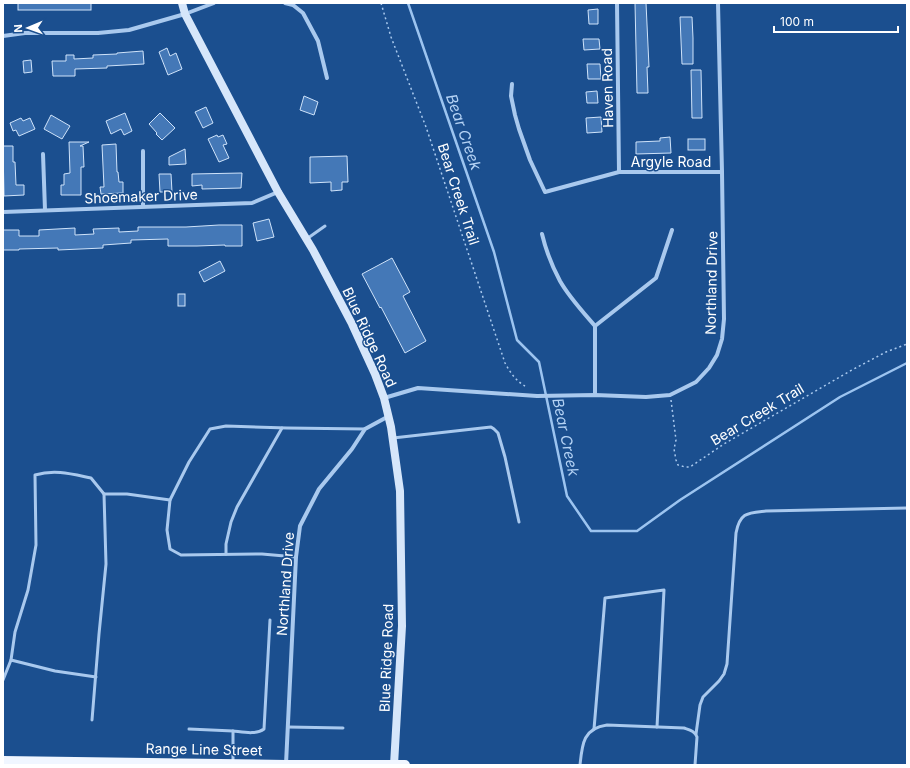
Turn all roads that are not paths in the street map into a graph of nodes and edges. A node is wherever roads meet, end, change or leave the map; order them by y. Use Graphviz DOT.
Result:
graph roads {
  1 [pos="182,3"];
  2 [pos="214,3"];
  3 [pos="285,3"];
  4 [pos="617,3"];
  5 [pos="718,3"];
  6 [pos="185,14"];
  7 [pos="3,36"];
  8 [pos="327,78"];
  9 [pos="512,84"];
  10 [pos="143,151"];
  11 [pos="43,154"];
  12 [pos="619,172"];
  13 [pos="722,172"];
  14 [pos="278,192"];
  15 [pos="144,206"];
  16 [pos="45,210"];
  17 [pos="3,212"];
  18 [pos="325,226"];
  19 [pos="672,230"];
  20 [pos="542,234"];
  21 [pos="306,240"];
  22 [pos="595,326"];
  23 [pos="595,395"];
  24 [pos="384,398"];
  25 [pos="388,416"];
  26 [pos="282,428"];
  27 [pos="365,428"];
  28 [pos="393,438"];
  29 [pos="104,494"];
  30 [pos="170,500"];
  31 [pos="907,508"];
  32 [pos="519,522"];
  33 [pos="226,554"];
  34 [pos="296,557"];
  35 [pos="270,620"];
  36 [pos="11,660"];
  37 [pos="96,677"];
  38 [pos="3,680"];
  39 [pos="92,720"];
  40 [pos="288,727"];
  41 [pos="657,727"];
  42 [pos="343,728"];
  43 [pos="189,729"];
  44 [pos="594,729"];
  45 [pos="234,731"];
  46 [pos="696,734"];
  47 [pos="3,761"];
  48 [pos="60,762"];
  49 [pos="233,764"];
  50 [pos="45,765"];
  51 [pos="286,765"];
  52 [pos="394,765"];
  53 [pos="405,765"];
  54 [pos="580,765"];
  55 [pos="695,765"];
  1 -- 6 [label="street, Blue Ridge Road"];
  2 -- 6 [label="street"];
  3 -- 8 [label="street"];
  4 -- 12 [label="street, Haven Road"];
  5 -- 13 [label="street, Northland Drive"];
  6 -- 7 [label="street"];
  6 -- 14 [label="street, Blue Ridge Road"];
  9 -- 12 [label="street, Argyle Road"];
  10 -- 15 [label="street"];
  11 -- 16 [label="street"];
  12 -- 13 [label="street, Argyle Road"];
  13 -- 23 [label="street, Northland Drive"];
  14 -- 15 [label="street, Shoemaker Drive"];
  14 -- 21 [label="street, Blue Ridge Road"];
  15 -- 16 [label="street, Shoemaker Drive"];
  16 -- 17 [label="street, Shoemaker Drive"];
  18 -- 21 [label="lane"];
  19 -- 22 [label="street"];
  20 -- 22 [label="street"];
  21 -- 24 [label="street, Blue Ridge Road"];
  22 -- 23 [label="street"];
  23 -- 24 [label="street, Northland Drive"];
  24 -- 25 [label="street, Blue Ridge Road"];
  25 -- 27 [label="street"];
  25 -- 28 [label="street, Blue Ridge Road"];
  26 -- 27 [label="lane"];
  26 -- 30 [label="lane"];
  26 -- 33 [label="lane"];
  27 -- 34 [label="street, Northland Drive"];
  28 -- 32 [label="lane"];
  28 -- 52 [label="street, Blue Ridge Road"];
  29 -- 30 [label="lane"];
  29 -- 36 [label="lane"];
  29 -- 37 [label="lane"];
  30 -- 33 [label="lane"];
  31 -- 46 [label="lane"];
  33 -- 34 [label="lane"];
  34 -- 40 [label="street, Northland Drive"];
  35 -- 45 [label="lane"];
  36 -- 37 [label="lane"];
  36 -- 38 [label="lane"];
  37 -- 39 [label="lane"];
  40 -- 42 [label="lane"];
  40 -- 51 [label="street, Northland Drive"];
  41 -- 44 [label="lane"];
  41 -- 44 [label="lane"];
  41 -- 46 [label="lane"];
  43 -- 45 [label="lane"];
  44 -- 54 [label="lane"];
  45 -- 49 [label="lane"];
  46 -- 55 [label="lane"];
  47 -- 48 [label="main road, Range Line Street"];
  48 -- 49 [label="main road, Range Line Street"];
  48 -- 50 [label="main road"];
  49 -- 51 [label="main road, Range Line Street"];
  51 -- 52 [label="main road, Range Line Street"];
  52 -- 53 [label="main road, Range Line Street"];
}
